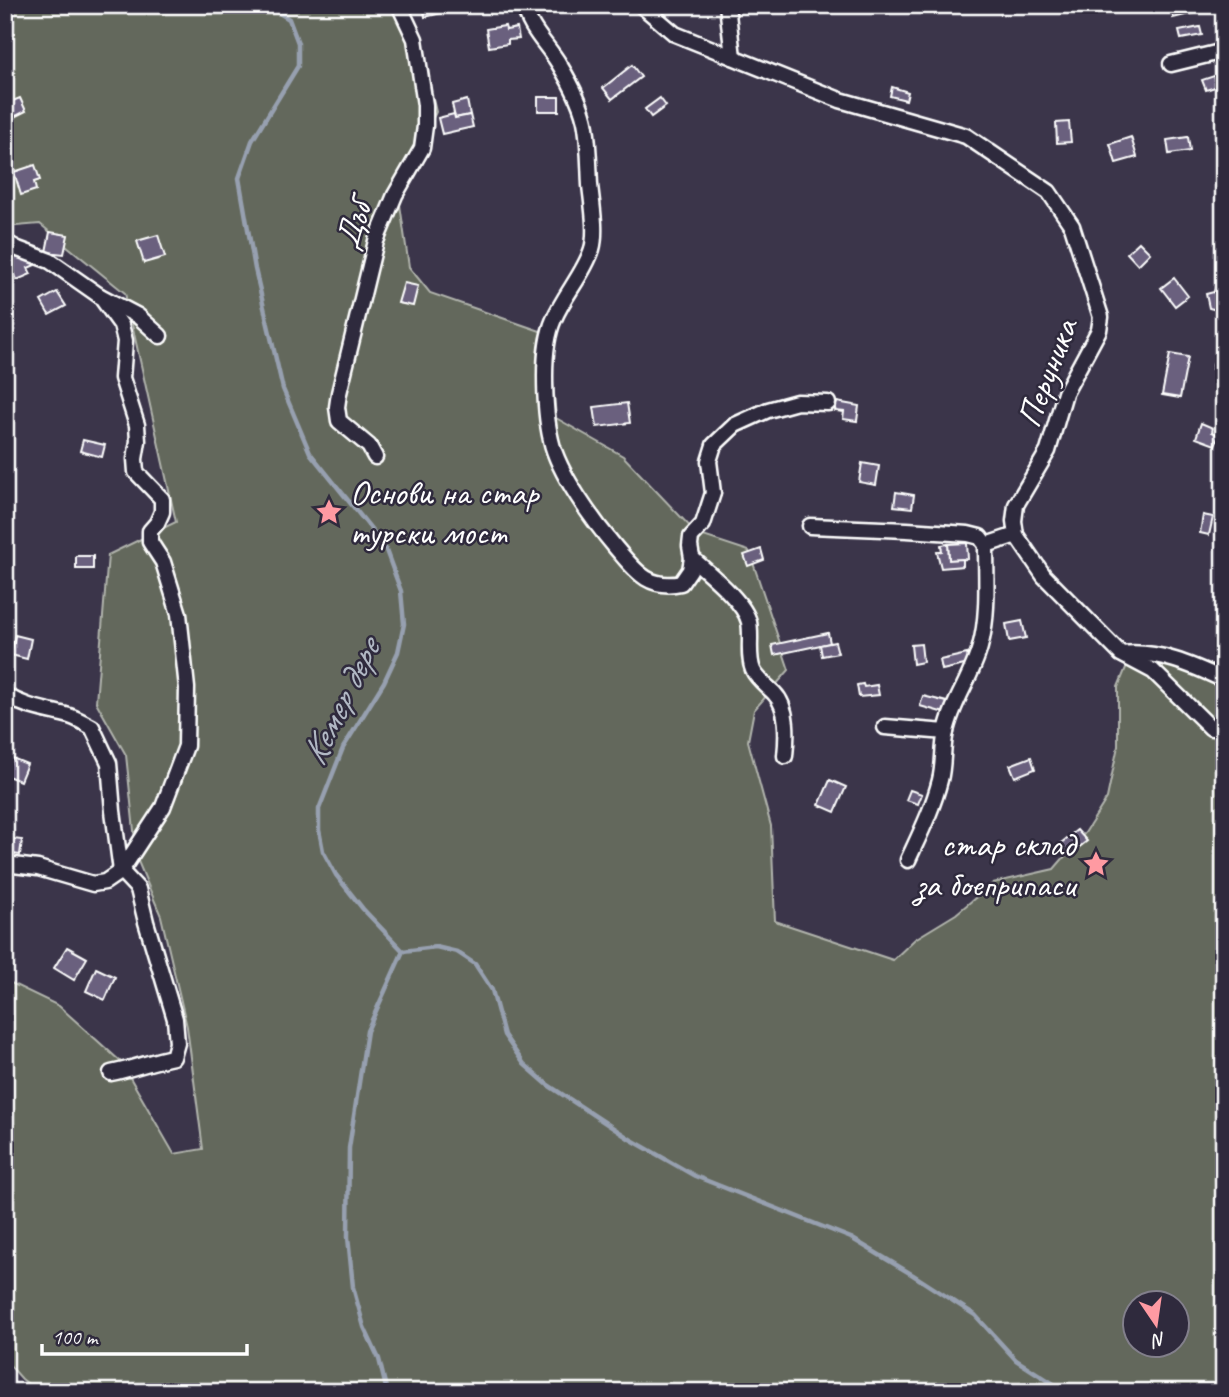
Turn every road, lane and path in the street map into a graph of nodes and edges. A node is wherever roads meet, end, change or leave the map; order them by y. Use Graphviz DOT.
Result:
graph roads {
  1 [pos="399,5"];
  2 [pos="524,5"];
  3 [pos="641,5"];
  4 [pos="727,5"];
  5 [pos="1224,51"];
  6 [pos="733,57"];
  7 [pos="1171,64"];
  8 [pos="5,242"];
  9 [pos="100,296"];
  10 [pos="160,336"];
  11 [pos="828,403"];
  12 [pos="374,457"];
  13 [pos="810,526"];
  14 [pos="1016,535"];
  15 [pos="986,545"];
  16 [pos="692,558"];
  17 [pos="1121,654"];
  18 [pos="1224,680"];
  19 [pos="5,695"];
  20 [pos="885,727"];
  21 [pos="1224,728"];
  22 [pos="946,732"];
  23 [pos="785,756"];
  24 [pos="908,860"];
  25 [pos="5,864"];
  26 [pos="121,871"];
  27 [pos="111,1073"];
  1 -- 12 [label="street, Дъб"];
  2 -- 16 [label="street"];
  3 -- 6 [label="street, Перуника"];
  4 -- 6 [label="street"];
  5 -- 7 [label="street"];
  6 -- 14 [label="street, Перуника"];
  8 -- 9 [label="street"];
  9 -- 10 [label="street"];
  9 -- 26 [label="street"];
  11 -- 16 [label="street"];
  13 -- 15 [label="street"];
  14 -- 15 [label="street"];
  14 -- 17 [label="street"];
  15 -- 22 [label="street"];
  16 -- 23 [label="street"];
  17 -- 18 [label="street"];
  17 -- 21 [label="street"];
  19 -- 26 [label="street"];
  20 -- 22 [label="street"];
  22 -- 24 [label="street"];
  25 -- 26 [label="street"];
  26 -- 27 [label="street"];
}
